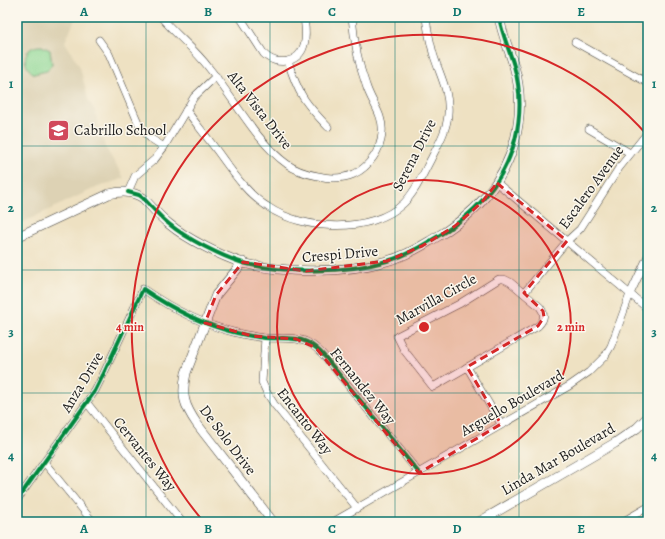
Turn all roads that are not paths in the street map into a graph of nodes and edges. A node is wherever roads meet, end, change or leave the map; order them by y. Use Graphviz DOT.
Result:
graph roads {
  1 [pos="161,17"];
  2 [pos="240,17"];
  3 [pos="304,17"];
  4 [pos="352,17"];
  5 [pos="426,17"];
  6 [pos="499,17"];
  7 [pos="99,40"];
  8 [pos="575,42"];
  9 [pos="288,62"];
  10 [pos="216,76"];
  11 [pos="648,83"];
  12 [pos="186,110"];
  13 [pos="328,127"];
  14 [pos="589,129"];
  15 [pos="648,132"];
  16 [pos="164,147"];
  17 [pos="630,153"];
  18 [pos="497,183"];
  19 [pos="128,192"];
  20 [pos="17,237"];
  21 [pos="567,241"];
  22 [pos="648,256"];
  23 [pos="243,262"];
  24 [pos="524,293"];
  25 [pos="630,294"];
  26 [pos="648,309"];
  27 [pos="205,323"];
  28 [pos="265,338"];
  29 [pos="467,367"];
  30 [pos="87,403"];
  31 [pos="648,417"];
  32 [pos="501,424"];
  33 [pos="44,462"];
  34 [pos="419,473"];
  35 [pos="17,500"];
  36 [pos="648,507"];
  37 [pos="357,508"];
  38 [pos="93,522"];
  39 [pos="182,522"];
  40 [pos="273,522"];
  41 [pos="333,522"];
  42 [pos="479,522"];
  43 [pos="622,522"];
  1 -- 10 [label="street, Alta Vista Drive"];
  2 -- 9 [label="street"];
  3 -- 9 [label="street"];
  4 -- 10 [label="street, Alta Vista Drive"];
  5 -- 12 [label="street, Serena Drive"];
  6 -- 18 [label="street, Crespi Drive"];
  7 -- 16 [label="street"];
  8 -- 11 [label="street"];
  9 -- 13 [label="street"];
  10 -- 12 [label="street"];
  12 -- 16 [label="street"];
  14 -- 17 [label="street"];
  15 -- 17 [label="street, Escalero Avenue"];
  16 -- 19 [label="street"];
  17 -- 21 [label="street, Escalero Avenue"];
  18 -- 21 [label="street"];
  18 -- 23 [label="street, Crespi Drive"];
  19 -- 20 [label="street"];
  19 -- 23 [label="street, Crespi Drive"];
  21 -- 24 [label="street, Escalero Avenue"];
  21 -- 25 [label="street"];
  22 -- 25 [label="street, Arguello Boulevard"];
  23 -- 27 [label="street, De Solo Drive"];
  24 -- 29 [label="street, Marvilla Circle"];
  24 -- 29 [label="street, Marvilla Circle"];
  25 -- 26 [label="street"];
  25 -- 32 [label="street, Arguello Boulevard"];
  27 -- 28 [label="street, Fernandez Way"];
  27 -- 30 [label="street, Anza Drive"];
  27 -- 40 [label="street, De Solo Drive"];
  28 -- 34 [label="street, Fernandez Way"];
  28 -- 37 [label="street, Encanto Way"];
  29 -- 32 [label="street"];
  30 -- 33 [label="street, Anza Drive"];
  30 -- 39 [label="street, Cervantes Way"];
  31 -- 42 [label="street, Linda Mar Boulevard"];
  32 -- 34 [label="street, Arguello Boulevard"];
  33 -- 35 [label="street, Anza Drive"];
  33 -- 38 [label="street"];
  34 -- 37 [label="street, Arguello Boulevard"];
  36 -- 43 [label="street"];
  37 -- 41 [label="street, Arguello Boulevard"];
}
